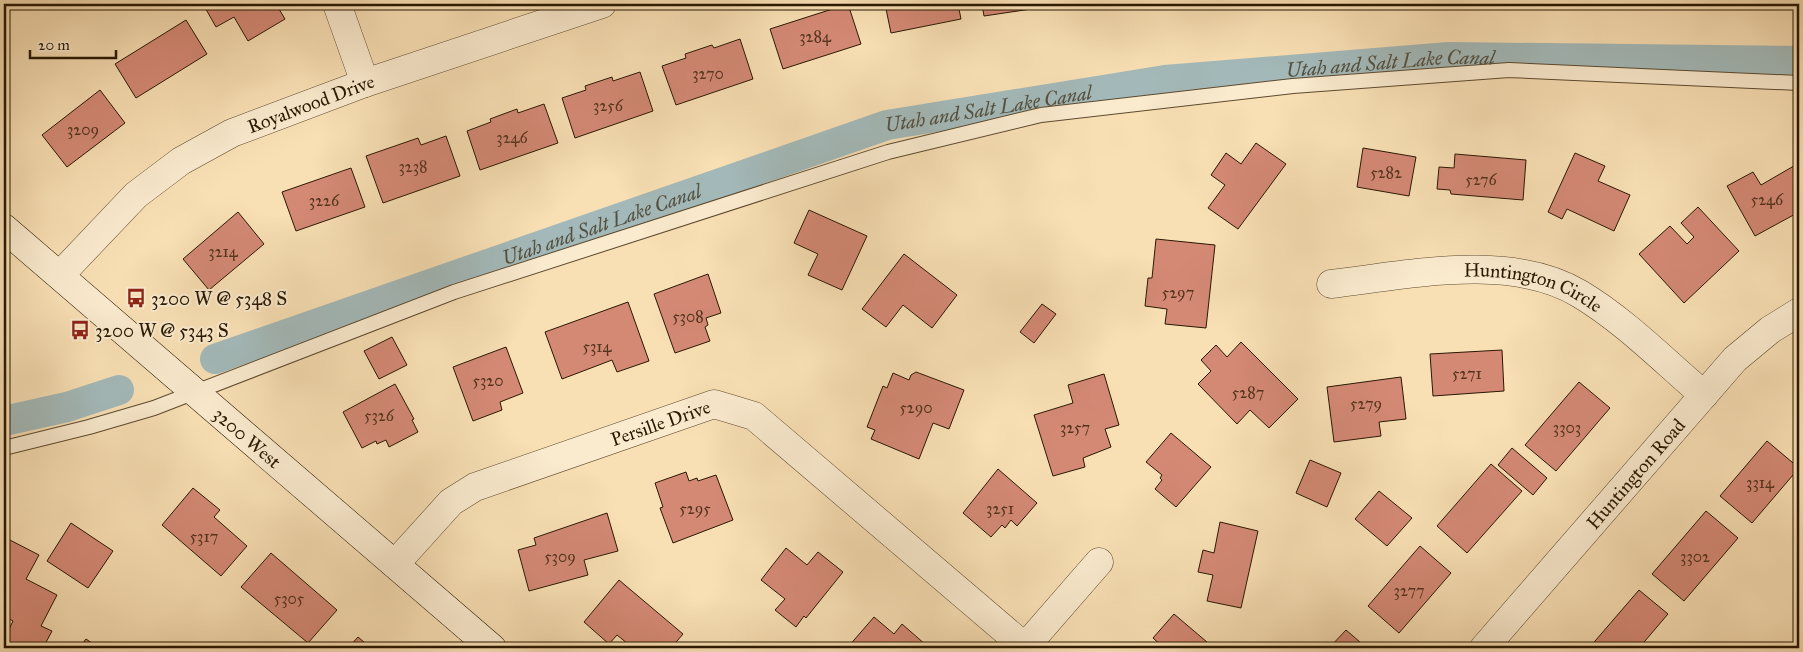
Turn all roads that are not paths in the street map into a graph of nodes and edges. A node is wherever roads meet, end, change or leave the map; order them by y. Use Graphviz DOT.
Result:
graph roads {
  1 [pos="337,4"];
  2 [pos="602,4"];
  3 [pos="365,83"];
  4 [pos="1799,83"];
  5 [pos="4,228"];
  6 [pos="60,275"];
  7 [pos="1330,284"];
  8 [pos="1799,312"];
  9 [pos="196,392"];
  10 [pos="1704,394"];
  11 [pos="4,448"];
  12 [pos="1100,562"];
  13 [pos="395,564"];
  14 [pos="492,648"];
  15 [pos="1025,648"];
  16 [pos="1484,648"];
  1 -- 3 [label="street"];
  2 -- 3 [label="street, Royalwood Drive"];
  3 -- 6 [label="street, Royalwood Drive"];
  4 -- 9 [label="lane"];
  5 -- 6 [label="street, 3200 West"];
  6 -- 9 [label="street, 3200 West"];
  7 -- 10 [label="street, Huntington Circle"];
  8 -- 10 [label="street, Huntington Road"];
  9 -- 11 [label="lane"];
  9 -- 13 [label="street, 3200 West"];
  10 -- 16 [label="street, Huntington Road"];
  12 -- 15 [label="street"];
  13 -- 14 [label="street, 3200 West"];
  13 -- 15 [label="street, Persille Drive"];
}
